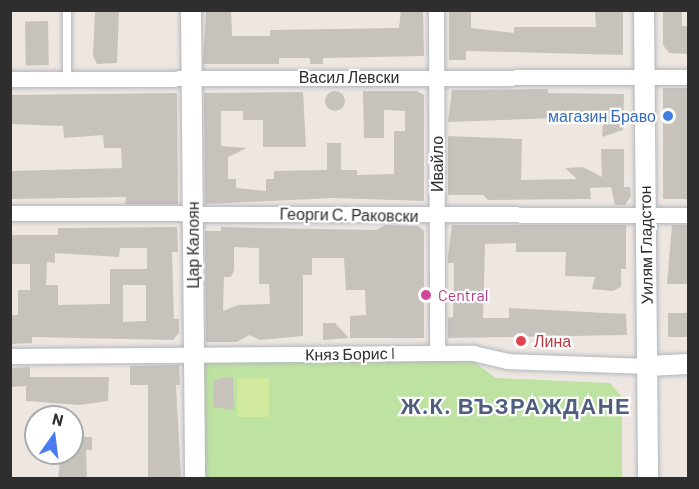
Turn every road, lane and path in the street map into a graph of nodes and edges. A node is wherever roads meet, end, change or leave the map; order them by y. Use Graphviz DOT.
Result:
graph roads {
  1 [pos="67,10"];
  2 [pos="191,10"];
  3 [pos="436,10"];
  4 [pos="644,10"];
  5 [pos="192,76"];
  6 [pos="436,77"];
  7 [pos="645,77"];
  8 [pos="688,77"];
  9 [pos="68,78"];
  10 [pos="10,79"];
  11 [pos="10,213"];
  12 [pos="193,214"];
  13 [pos="645,215"];
  14 [pos="688,215"];
  15 [pos="437,216"];
  16 [pos="437,353"];
  17 [pos="194,355"];
  18 [pos="10,356"];
  19 [pos="688,364"];
  20 [pos="648,366"];
  21 [pos="195,478"];
  22 [pos="648,478"];
  1 -- 9 [label="lane"];
  2 -- 5 [label="street, Цар Калоян"];
  3 -- 6 [label="street, Ивайло"];
  4 -- 7 [label="street, Уилям Гладстон"];
  5 -- 6 [label="street, Васил Левски"];
  5 -- 9 [label="street, Васил Левски"];
  5 -- 12 [label="street, Цар Калоян"];
  6 -- 7 [label="street, Васил Левски"];
  6 -- 15 [label="street, Ивайло"];
  7 -- 8 [label="street, Васил Левски"];
  7 -- 13 [label="street, Уилям Гладстон"];
  9 -- 10 [label="street, Васил Левски"];
  11 -- 12 [label="street, Георги С. Раковски"];
  12 -- 15 [label="street, Георги С. Раковски"];
  12 -- 17 [label="street, Цар Калоян"];
  13 -- 14 [label="street, Георги С. Раковски"];
  13 -- 15 [label="street, Георги С. Раковски"];
  13 -- 20 [label="street, Уилям Гладстон"];
  15 -- 16 [label="street, Ивайло"];
  16 -- 17 [label="street, Княз Борис I"];
  16 -- 20 [label="street, Княз Борис I"];
  17 -- 18 [label="street, Княз Борис I"];
  17 -- 21 [label="street, Цар Калоян"];
  19 -- 20 [label="street, Княз Борис I"];
  20 -- 22 [label="street, Уилям Гладстон"];
}
